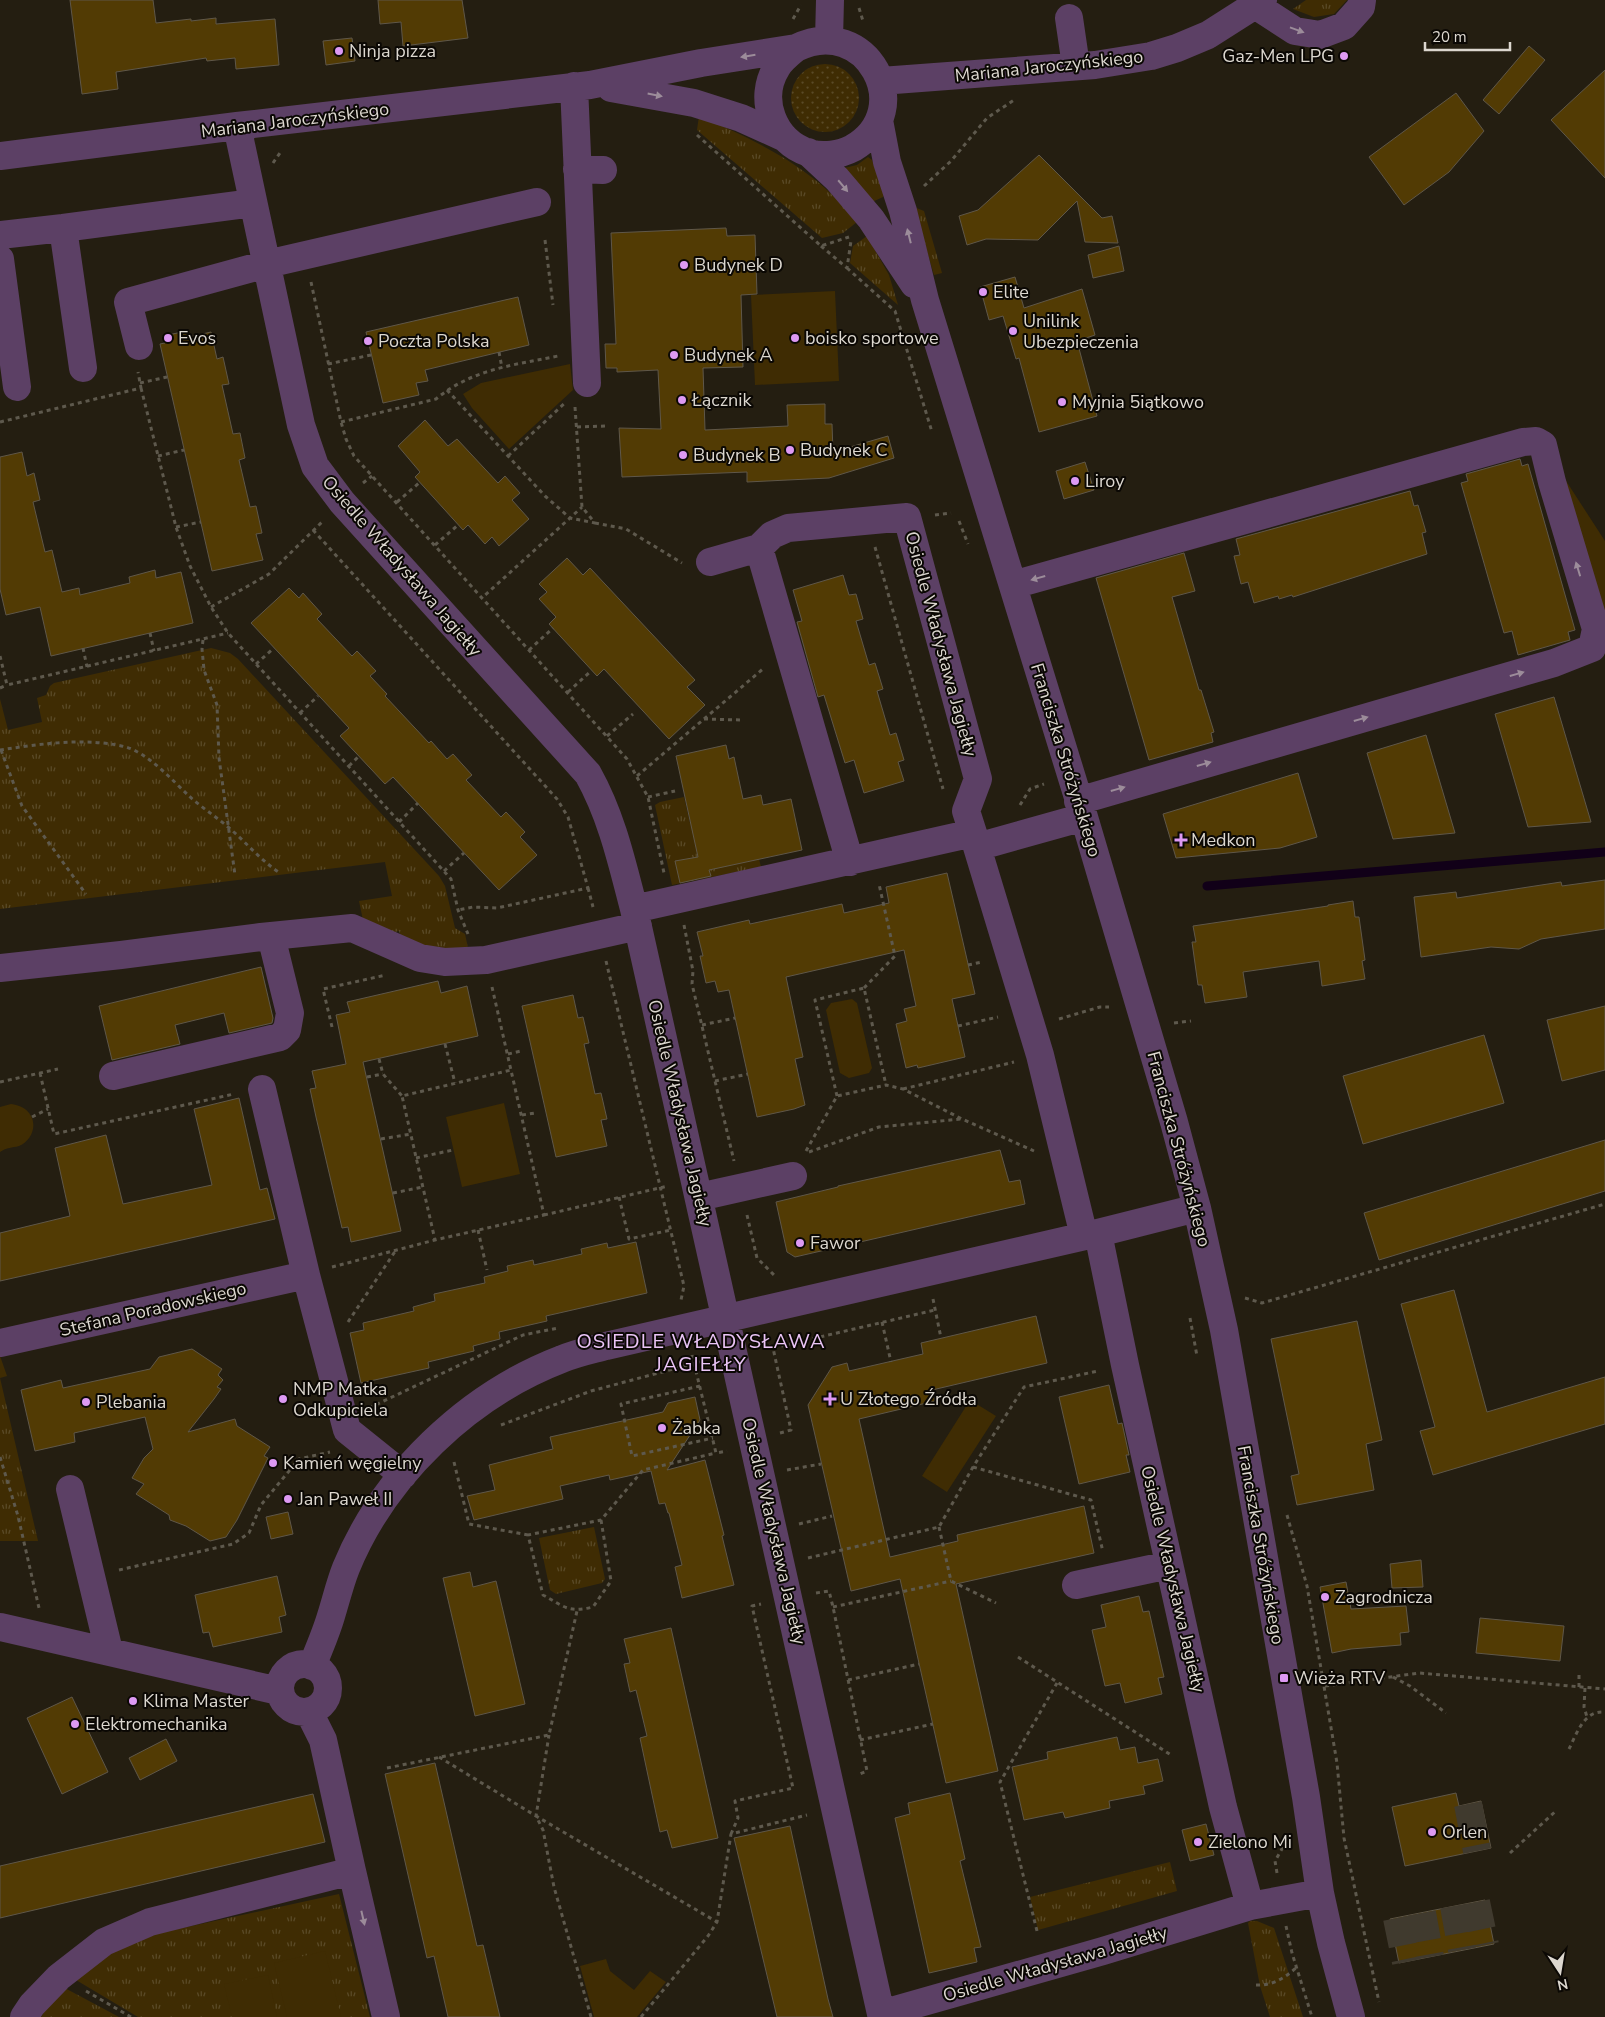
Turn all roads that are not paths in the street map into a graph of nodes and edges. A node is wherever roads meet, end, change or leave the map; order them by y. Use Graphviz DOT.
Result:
graph roads {
  1 [pos="830,0"];
  2 [pos="1362,0"];
  3 [pos="1259,2"];
  4 [pos="1069,18"];
  5 [pos="828,40"];
  6 [pos="796,48"];
  7 [pos="1076,66"];
  8 [pos="881,81"];
  9 [pos="582,85"];
  10 [pos="879,120"];
  11 [pos="237,126"];
  12 [pos="783,137"];
  13 [pos="808,152"];
  14 [pos="0,156"];
  15 [pos="537,202"];
  16 [pos="253,203"];
  17 [pos="64,228"];
  18 [pos="0,236"];
  19 [pos="0,258"];
  20 [pos="267,264"];
  21 [pos="925,300"];
  22 [pos="139,346"];
  23 [pos="82,368"];
  24 [pos="17,387"];
  25 [pos="581,389"];
  26 [pos="759,548"];
  27 [pos="710,562"];
  28 [pos="1013,585"];
  29 [pos="1081,809"];
  30 [pos="975,840"];
  31 [pos="850,862"];
  32 [pos="636,918"];
  33 [pos="271,936"];
  34 [pos="0,968"];
  35 [pos="113,1076"];
  36 [pos="262,1089"];
  37 [pos="793,1176"];
  38 [pos="697,1188"];
  39 [pos="1197,1208"];
  40 [pos="1091,1235"];
  41 [pos="306,1274"];
  42 [pos="726,1318"];
  43 [pos="0,1343"];
  44 [pos="403,1475"];
  45 [pos="70,1488"];
  46 [pos="1169,1565"];
  47 [pos="1076,1585"];
  48 [pos="0,1627"];
  49 [pos="109,1651"];
  50 [pos="312,1666"];
  51 [pos="279,1691"];
  52 [pos="309,1712"];
  53 [pos="352,1871"];
  54 [pos="1320,1893"];
  55 [pos="1250,1906"];
  56 [pos="880,2015"];
  57 [pos="24,2017"];
  58 [pos="386,2017"];
  59 [pos="1351,2017"];
  1 -- 5 [label="street"];
  3 -- 2 [label="street, one-way"];
  3 -- 7 [label="street, Mariana Jaroczyńskiego"];
  4 -- 7 [label="street"];
  5 -- 6 [label="street"];
  5 -- 8 [label="street"];
  6 -- 9 [label="street, Mariana Jaroczyńskiego, one-way"];
  6 -- 12 [label="street"];
  7 -- 8 [label="street, Mariana Jaroczyńskiego"];
  8 -- 10 [label="street"];
  9 -- 11 [label="street, Mariana Jaroczyńskiego"];
  9 -- 12 [label="street, Mariana Jaroczyńskiego, one-way"];
  9 -- 25 [label="street"];
  10 -- 13 [label="street"];
  21 -- 10 [label="street, Franciszka Stróżyńskiego, one-way"];
  11 -- 14 [label="street, Mariana Jaroczyńskiego"];
  11 -- 16 [label="street, Osiedle Władysława Jagiełły"];
  12 -- 13 [label="street"];
  13 -- 21 [label="street, Franciszka Stróżyńskiego, one-way"];
  15 -- 20 [label="street"];
  16 -- 17 [label="street"];
  16 -- 20 [label="street, Osiedle Władysława Jagiełły"];
  17 -- 18 [label="street"];
  17 -- 23 [label="street"];
  19 -- 24 [label="street"];
  20 -- 22 [label="street"];
  20 -- 32 [label="street, Osiedle Władysława Jagiełły"];
  21 -- 28 [label="street, Franciszka Stróżyńskiego"];
  26 -- 27 [label="street, Osiedle Władysława Jagiełły"];
  26 -- 30 [label="street, Osiedle Władysława Jagiełły"];
  26 -- 31 [label="street"];
  28 -- 29 [label="street, Franciszka Stróżyńskiego"];
  29 -- 28 [label="street, one-way"];
  29 -- 30 [label="street"];
  29 -- 39 [label="street, Franciszka Stróżyńskiego"];
  30 -- 31 [label="street"];
  30 -- 40 [label="street, Osiedle Władysława Jagiełły"];
  31 -- 32 [label="street"];
  32 -- 33 [label="street"];
  32 -- 38 [label="street, Osiedle Władysława Jagiełły"];
  33 -- 34 [label="street"];
  33 -- 35 [label="street"];
  36 -- 41 [label="street"];
  37 -- 38 [label="street"];
  38 -- 42 [label="street, Osiedle Władysława Jagiełły"];
  39 -- 40 [label="street"];
  39 -- 54 [label="street, Franciszka Stróżyńskiego"];
  40 -- 42 [label="street"];
  40 -- 46 [label="street, Osiedle Władysława Jagiełły"];
  41 -- 43 [label="street, Stefana Poradowskiego"];
  41 -- 44 [label="street"];
  42 -- 44 [label="street"];
  42 -- 56 [label="street, Osiedle Władysława Jagiełły"];
  44 -- 50 [label="street"];
  45 -- 49 [label="street"];
  46 -- 47 [label="street"];
  46 -- 55 [label="street, Osiedle Władysława Jagiełły"];
  48 -- 49 [label="street"];
  49 -- 51 [label="street"];
  50 -- 51 [label="street"];
  50 -- 52 [label="street"];
  51 -- 52 [label="street"];
  52 -- 53 [label="street"];
  53 -- 57 [label="street"];
  53 -- 58 [label="street, one-way"];
  54 -- 55 [label="street"];
  54 -- 59 [label="street, Franciszka Stróżyńskiego"];
  55 -- 56 [label="street, Osiedle Władysława Jagiełły"];
}
